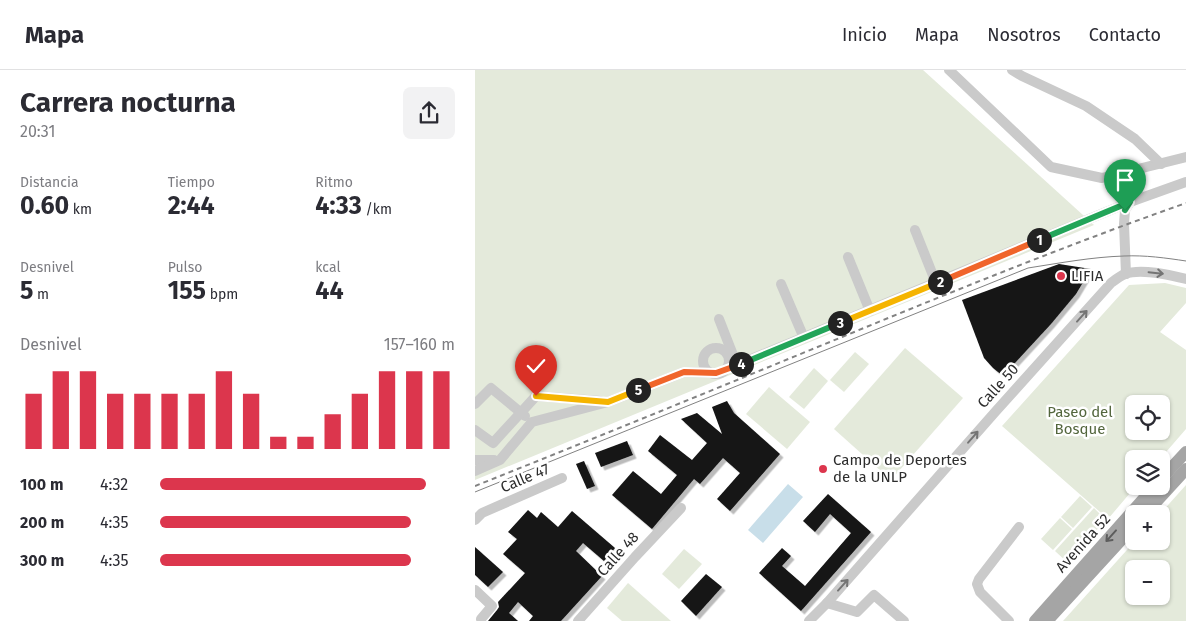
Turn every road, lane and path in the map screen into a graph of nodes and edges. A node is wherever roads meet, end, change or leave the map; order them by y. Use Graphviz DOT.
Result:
graph roads {
  1 [pos="949,70"];
  2 [pos="1012,70"];
  3 [pos="1186,157"];
  4 [pos="1161,164"];
  5 [pos="1186,182"];
  6 [pos="1130,202"];
  7 [pos="915,230"];
  8 [pos="848,257"];
  9 [pos="1126,274"];
  10 [pos="1186,279"];
  11 [pos="936,283"];
  12 [pos="781,284"];
  13 [pos="870,311"];
  14 [pos="719,319"];
  15 [pos="804,338"];
  16 [pos="703,358"];
  17 [pos="738,365"];
  18 [pos="699,373"];
  19 [pos="718,373"];
  20 [pos="608,402"];
  21 [pos="475,404"];
  22 [pos="521,413"];
  23 [pos="532,422"];
  24 [pos="475,430"];
  25 [pos="1186,452"];
  26 [pos="475,460"];
  27 [pos="500,460"];
  28 [pos="1170,469"];
  29 [pos="1186,469"];
  30 [pos="475,470"];
  31 [pos="562,478"];
  32 [pos="1147,495"];
  33 [pos="1153,505"];
  34 [pos="681,508"];
  35 [pos="475,520"];
  36 [pos="1019,527"];
  37 [pos="1125,536"];
  38 [pos="475,590"];
  39 [pos="827,603"];
  40 [pos="480,618"];
  41 [pos="578,621"];
  42 [pos="809,621"];
  43 [pos="904,621"];
  44 [pos="1009,621"];
  45 [pos="1035,621"];
  46 [pos="1047,621"];
  1 -- 4 [label="street"];
  2 -- 4 [label="street"];
  3 -- 4 [label="street"];
  5 -- 6 [label="street"];
  6 -- 9 [label="street"];
  6 -- 11 [label="street"];
  7 -- 11 [label="street"];
  8 -- 13 [label="street"];
  9 -- 10 [label="street, one-way"];
  39 -- 9 [label="street, Calle 50, one-way"];
  11 -- 13 [label="street"];
  12 -- 15 [label="street"];
  13 -- 15 [label="street"];
  14 -- 17 [label="street"];
  15 -- 17 [label="street"];
  16 -- 18 [label="street"];
  16 -- 19 [label="street"];
  16 -- 19 [label="street"];
  17 -- 19 [label="street"];
  18 -- 19 [label="street"];
  18 -- 20 [label="street"];
  20 -- 22 [label="street"];
  20 -- 23 [label="street"];
  21 -- 22 [label="street"];
  22 -- 23 [label="street"];
  22 -- 24 [label="street"];
  23 -- 27 [label="street"];
  25 -- 28 [label="main road"];
  26 -- 27 [label="street"];
  27 -- 30 [label="street"];
  29 -- 33 [label="main road"];
  31 -- 35 [label="street, Calle 47"];
  32 -- 45 [label="main road, Avenida 52, one-way"];
  34 -- 41 [label="street, Calle 48"];
  36 -- 44 [label="street"];
  37 -- 46 [label="main road, Avenida 52"];
  38 -- 40 [label="street"];
  39 -- 42 [label="street, Calle 50"];
  39 -- 43 [label="street"];
}
